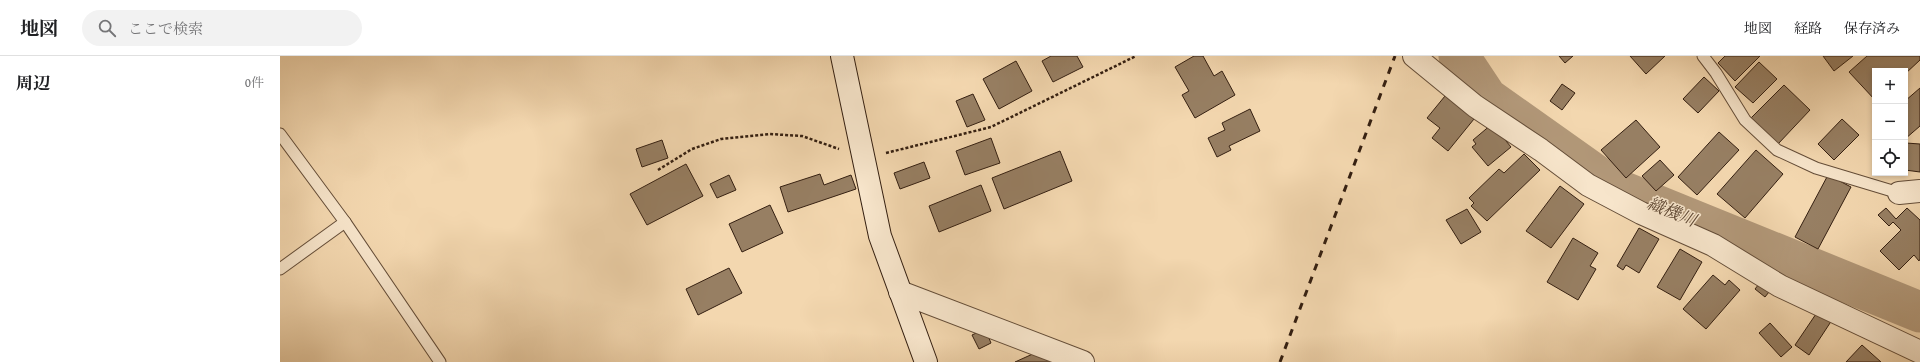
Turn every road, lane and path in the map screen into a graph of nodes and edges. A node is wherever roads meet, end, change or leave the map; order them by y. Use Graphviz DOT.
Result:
graph roads {
  1 [pos="842,56"];
  2 [pos="1136,56"];
  3 [pos="1414,56"];
  4 [pos="1703,56"];
  5 [pos="280,134"];
  6 [pos="863,158"];
  7 [pos="658,170"];
  8 [pos="1910,192"];
  9 [pos="345,222"];
  10 [pos="280,269"];
  11 [pos="900,292"];
  12 [pos="1920,352"];
  13 [pos="440,362"];
  14 [pos="926,362"];
  15 [pos="1083,362"];
  1 -- 6 [label="street"];
  2 -- 6 [label="path"];
  3 -- 12 [label="street"];
  4 -- 8 [label="lane"];
  5 -- 9 [label="lane"];
  6 -- 7 [label="path"];
  6 -- 11 [label="street"];
  9 -- 10 [label="lane"];
  9 -- 13 [label="lane"];
  11 -- 14 [label="street"];
  11 -- 15 [label="street"];
}
